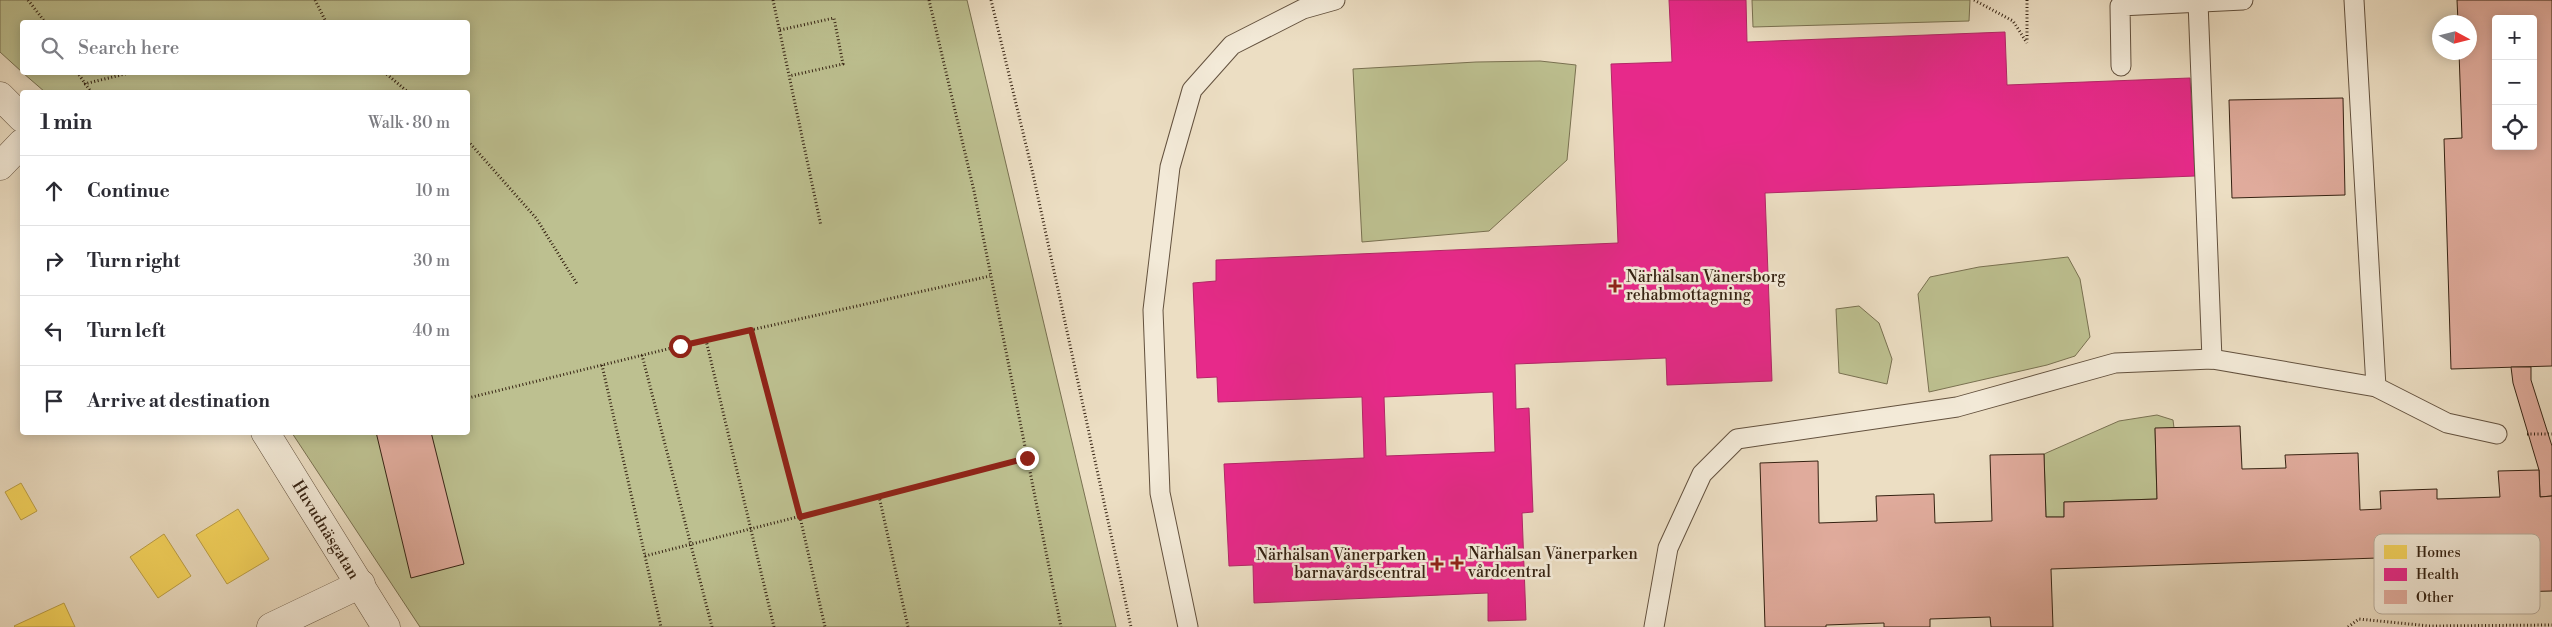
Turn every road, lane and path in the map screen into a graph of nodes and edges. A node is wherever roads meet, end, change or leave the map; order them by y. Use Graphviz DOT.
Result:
graph roads {
  1 [pos="28,0"];
  2 [pos="315,0"];
  3 [pos="773,0"];
  4 [pos="928,0"];
  5 [pos="991,0"];
  6 [pos="1335,0"];
  7 [pos="1974,0"];
  8 [pos="2027,0"];
  9 [pos="2243,0"];
  10 [pos="2354,0"];
  11 [pos="2198,2"];
  12 [pos="43,20"];
  13 [pos="325,20"];
  14 [pos="780,30"];
  15 [pos="2121,66"];
  16 [pos="79,75"];
  17 [pos="121,75"];
  18 [pos="388,75"];
  19 [pos="789,76"];
  20 [pos="84,84"];
  21 [pos="89,90"];
  22 [pos="406,90"];
  23 [pos="0,96"];
  24 [pos="20,116"];
  25 [pos="470,143"];
  26 [pos="20,145"];
  27 [pos="0,166"];
  28 [pos="822,226"];
  29 [pos="991,276"];
  30 [pos="576,284"];
  31 [pos="751,330"];
  32 [pos="706,340"];
  33 [pos="642,355"];
  34 [pos="2212,360"];
  35 [pos="602,365"];
  36 [pos="2376,387"];
  37 [pos="470,398"];
  38 [pos="2497,434"];
  39 [pos="267,435"];
  40 [pos="1027,458"];
  41 [pos="879,496"];
  42 [pos="800,517"];
  43 [pos="752,530"];
  44 [pos="692,545"];
  45 [pos="646,556"];
  46 [pos="362,584"];
  47 [pos="2552,625"];
  48 [pos="271,627"];
  49 [pos="386,627"];
  50 [pos="662,627"];
  51 [pos="712,627"];
  52 [pos="774,627"];
  53 [pos="825,627"];
  54 [pos="908,627"];
  55 [pos="1061,627"];
  56 [pos="1131,627"];
  57 [pos="1188,627"];
  58 [pos="1654,627"];
  59 [pos="2348,627"];
  1 -- 12 [label="path"];
  2 -- 13 [label="path"];
  3 -- 14 [label="path"];
  4 -- 29 [label="path"];
  5 -- 56 [label="path"];
  6 -- 57 [label="lane"];
  7 -- 8 [label="path"];
  9 -- 11 [label="lane"];
  10 -- 36 [label="lane"];
  11 -- 15 [label="lane"];
  11 -- 34 [label="lane"];
  14 -- 19 [label="path"];
  14 -- 19 [label="path"];
  16 -- 20 [label="path"];
  17 -- 20 [label="path"];
  18 -- 22 [label="path"];
  19 -- 28 [label="path"];
  20 -- 21 [label="path"];
  23 -- 24 [label="street"];
  25 -- 30 [label="path"];
  26 -- 27 [label="street"];
  29 -- 31 [label="path"];
  29 -- 40 [label="path"];
  31 -- 32 [label="path"];
  31 -- 42 [label="path"];
  32 -- 33 [label="path"];
  32 -- 43 [label="path"];
  33 -- 35 [label="path"];
  33 -- 44 [label="path"];
  34 -- 36 [label="lane"];
  34 -- 58 [label="lane"];
  35 -- 37 [label="path"];
  35 -- 45 [label="path"];
  36 -- 38 [label="lane"];
  39 -- 46 [label="street, Huvudnäsgatan"];
  40 -- 41 [label="path"];
  40 -- 55 [label="path"];
  41 -- 42 [label="path"];
  41 -- 54 [label="path"];
  42 -- 43 [label="path"];
  42 -- 53 [label="path"];
  43 -- 44 [label="path"];
  43 -- 52 [label="path"];
  44 -- 45 [label="path"];
  44 -- 51 [label="path"];
  45 -- 50 [label="path"];
  46 -- 48 [label="street"];
  46 -- 49 [label="street, Huvudnäsgatan"];
  47 -- 59 [label="path"];
}
